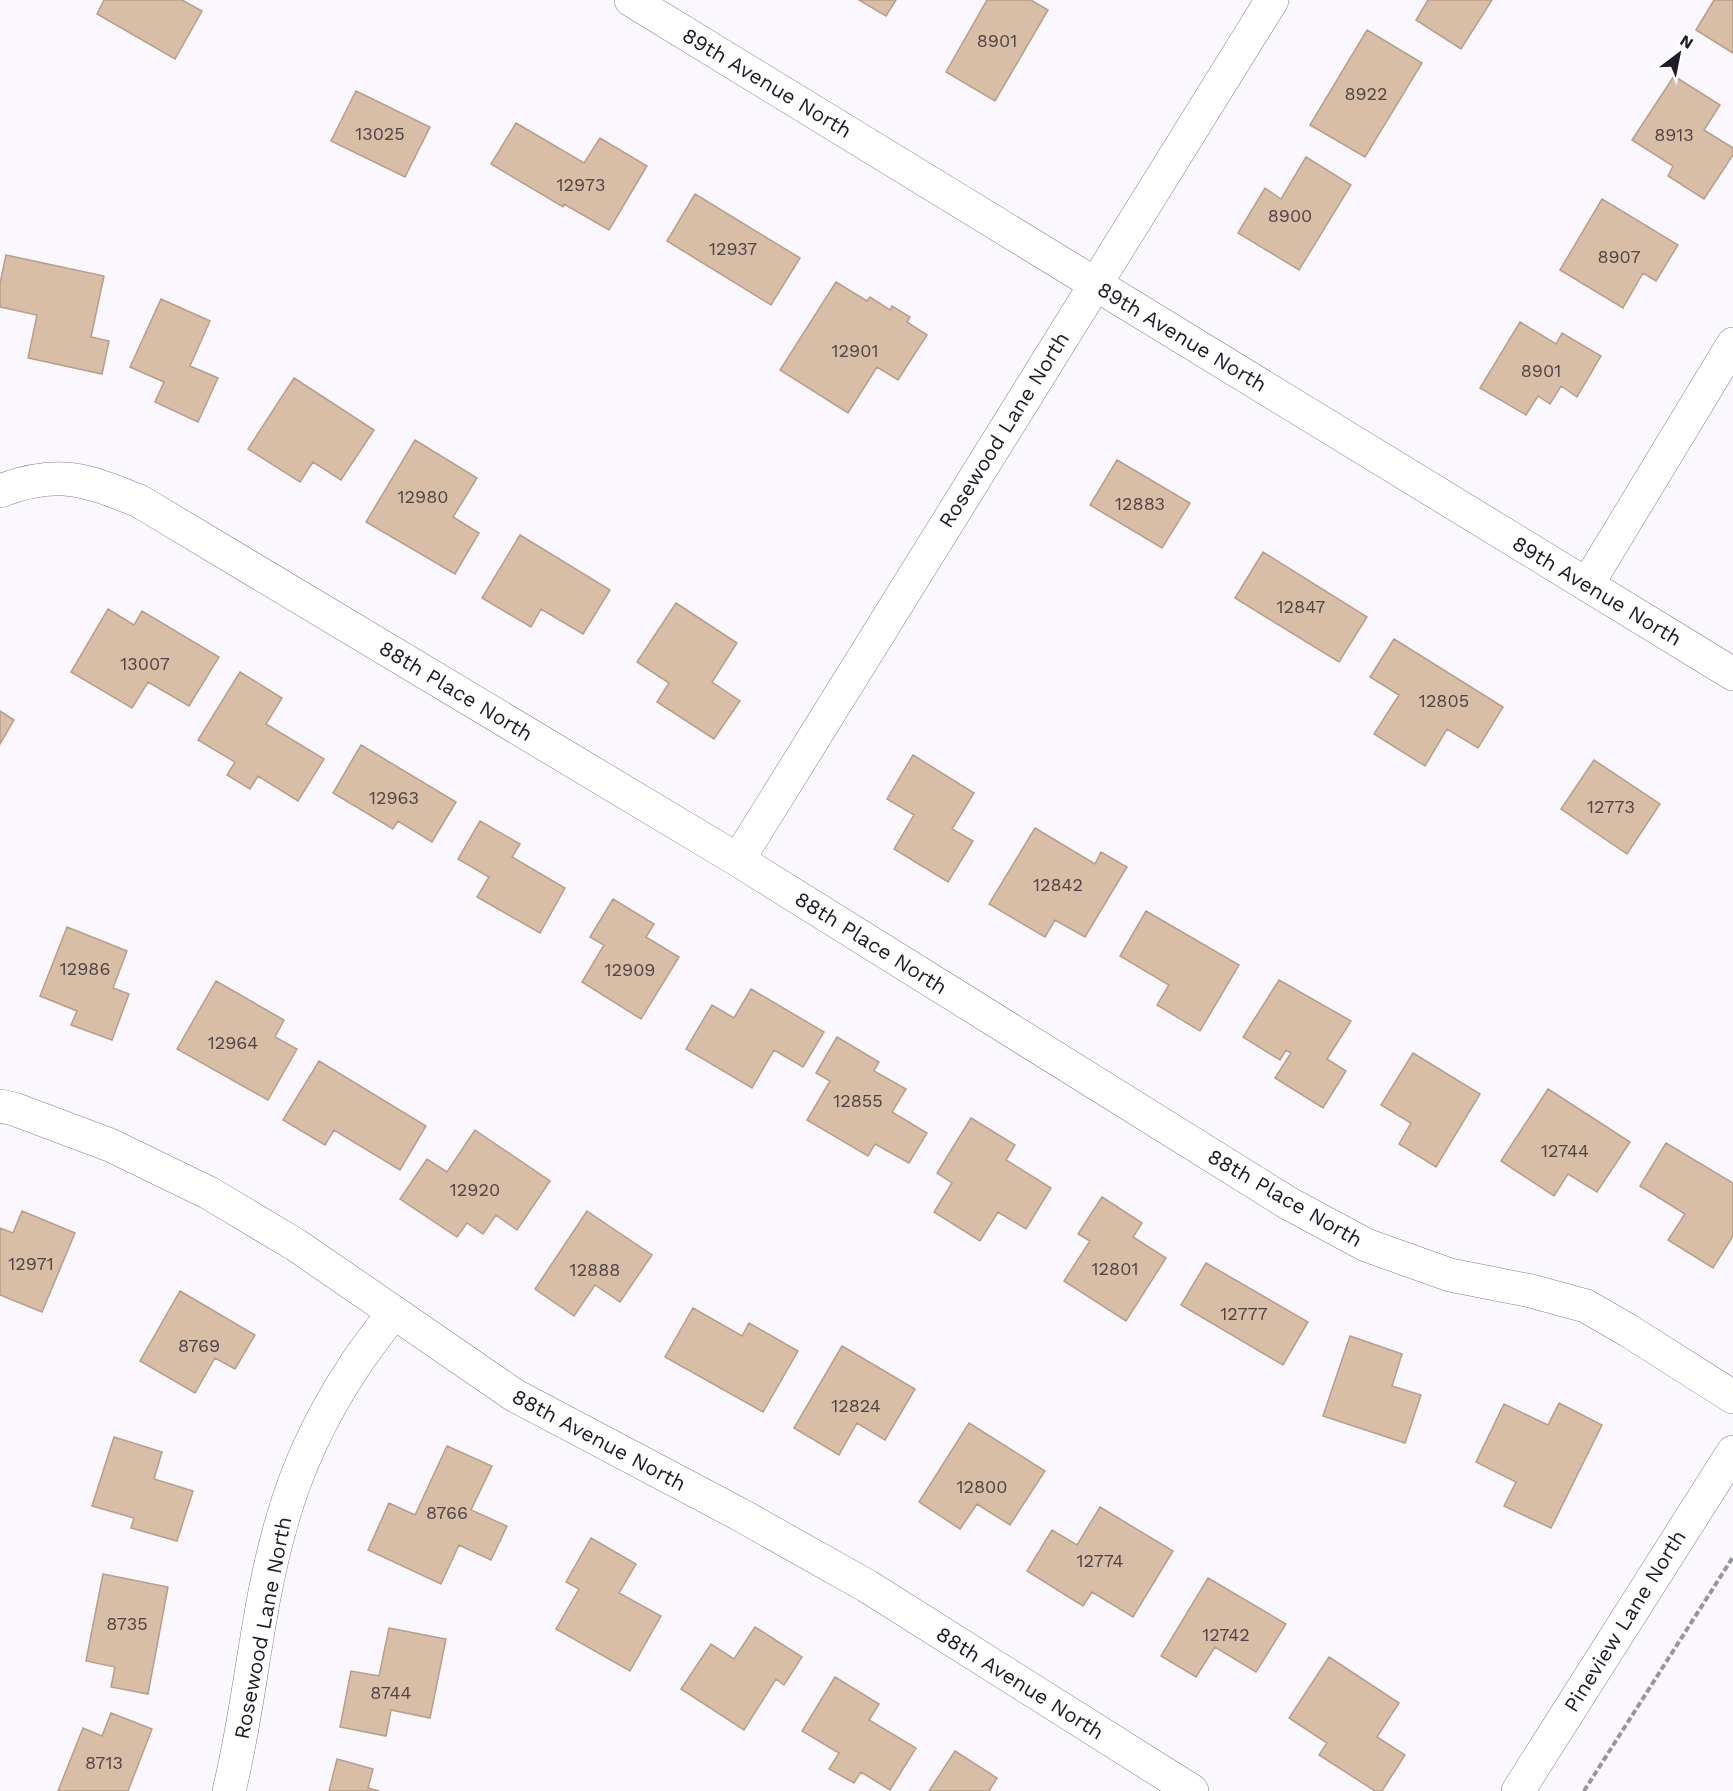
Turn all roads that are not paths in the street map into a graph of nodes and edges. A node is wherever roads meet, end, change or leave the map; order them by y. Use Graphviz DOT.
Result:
graph roads {
  1 [pos="631,0"];
  2 [pos="1272,0"];
  3 [pos="1095,284"];
  4 [pos="1733,344"];
  5 [pos="9,488"];
  6 [pos="1587,585"];
  7 [pos="1733,674"];
  8 [pos="738,860"];
  9 [pos="0,1106"];
  10 [pos="393,1313"];
  11 [pos="1733,1397"];
  12 [pos="1733,1452"];
  13 [pos="229,1791"];
  14 [pos="1192,1791"];
  15 [pos="1518,1791"];
  1 -- 3 [label="street, 89th Avenue North"];
  2 -- 3 [label="street, Rosewood Lane North"];
  3 -- 6 [label="street, 89th Avenue North"];
  3 -- 8 [label="street, Rosewood Lane North"];
  4 -- 6 [label="street"];
  5 -- 8 [label="street, 88th Place North"];
  6 -- 7 [label="street, 89th Avenue North"];
  8 -- 11 [label="street, 88th Place North"];
  9 -- 10 [label="street, 88th Avenue North"];
  10 -- 13 [label="street, Rosewood Lane North"];
  10 -- 14 [label="street, 88th Avenue North"];
  12 -- 15 [label="street, Pineview Lane North"];
}
